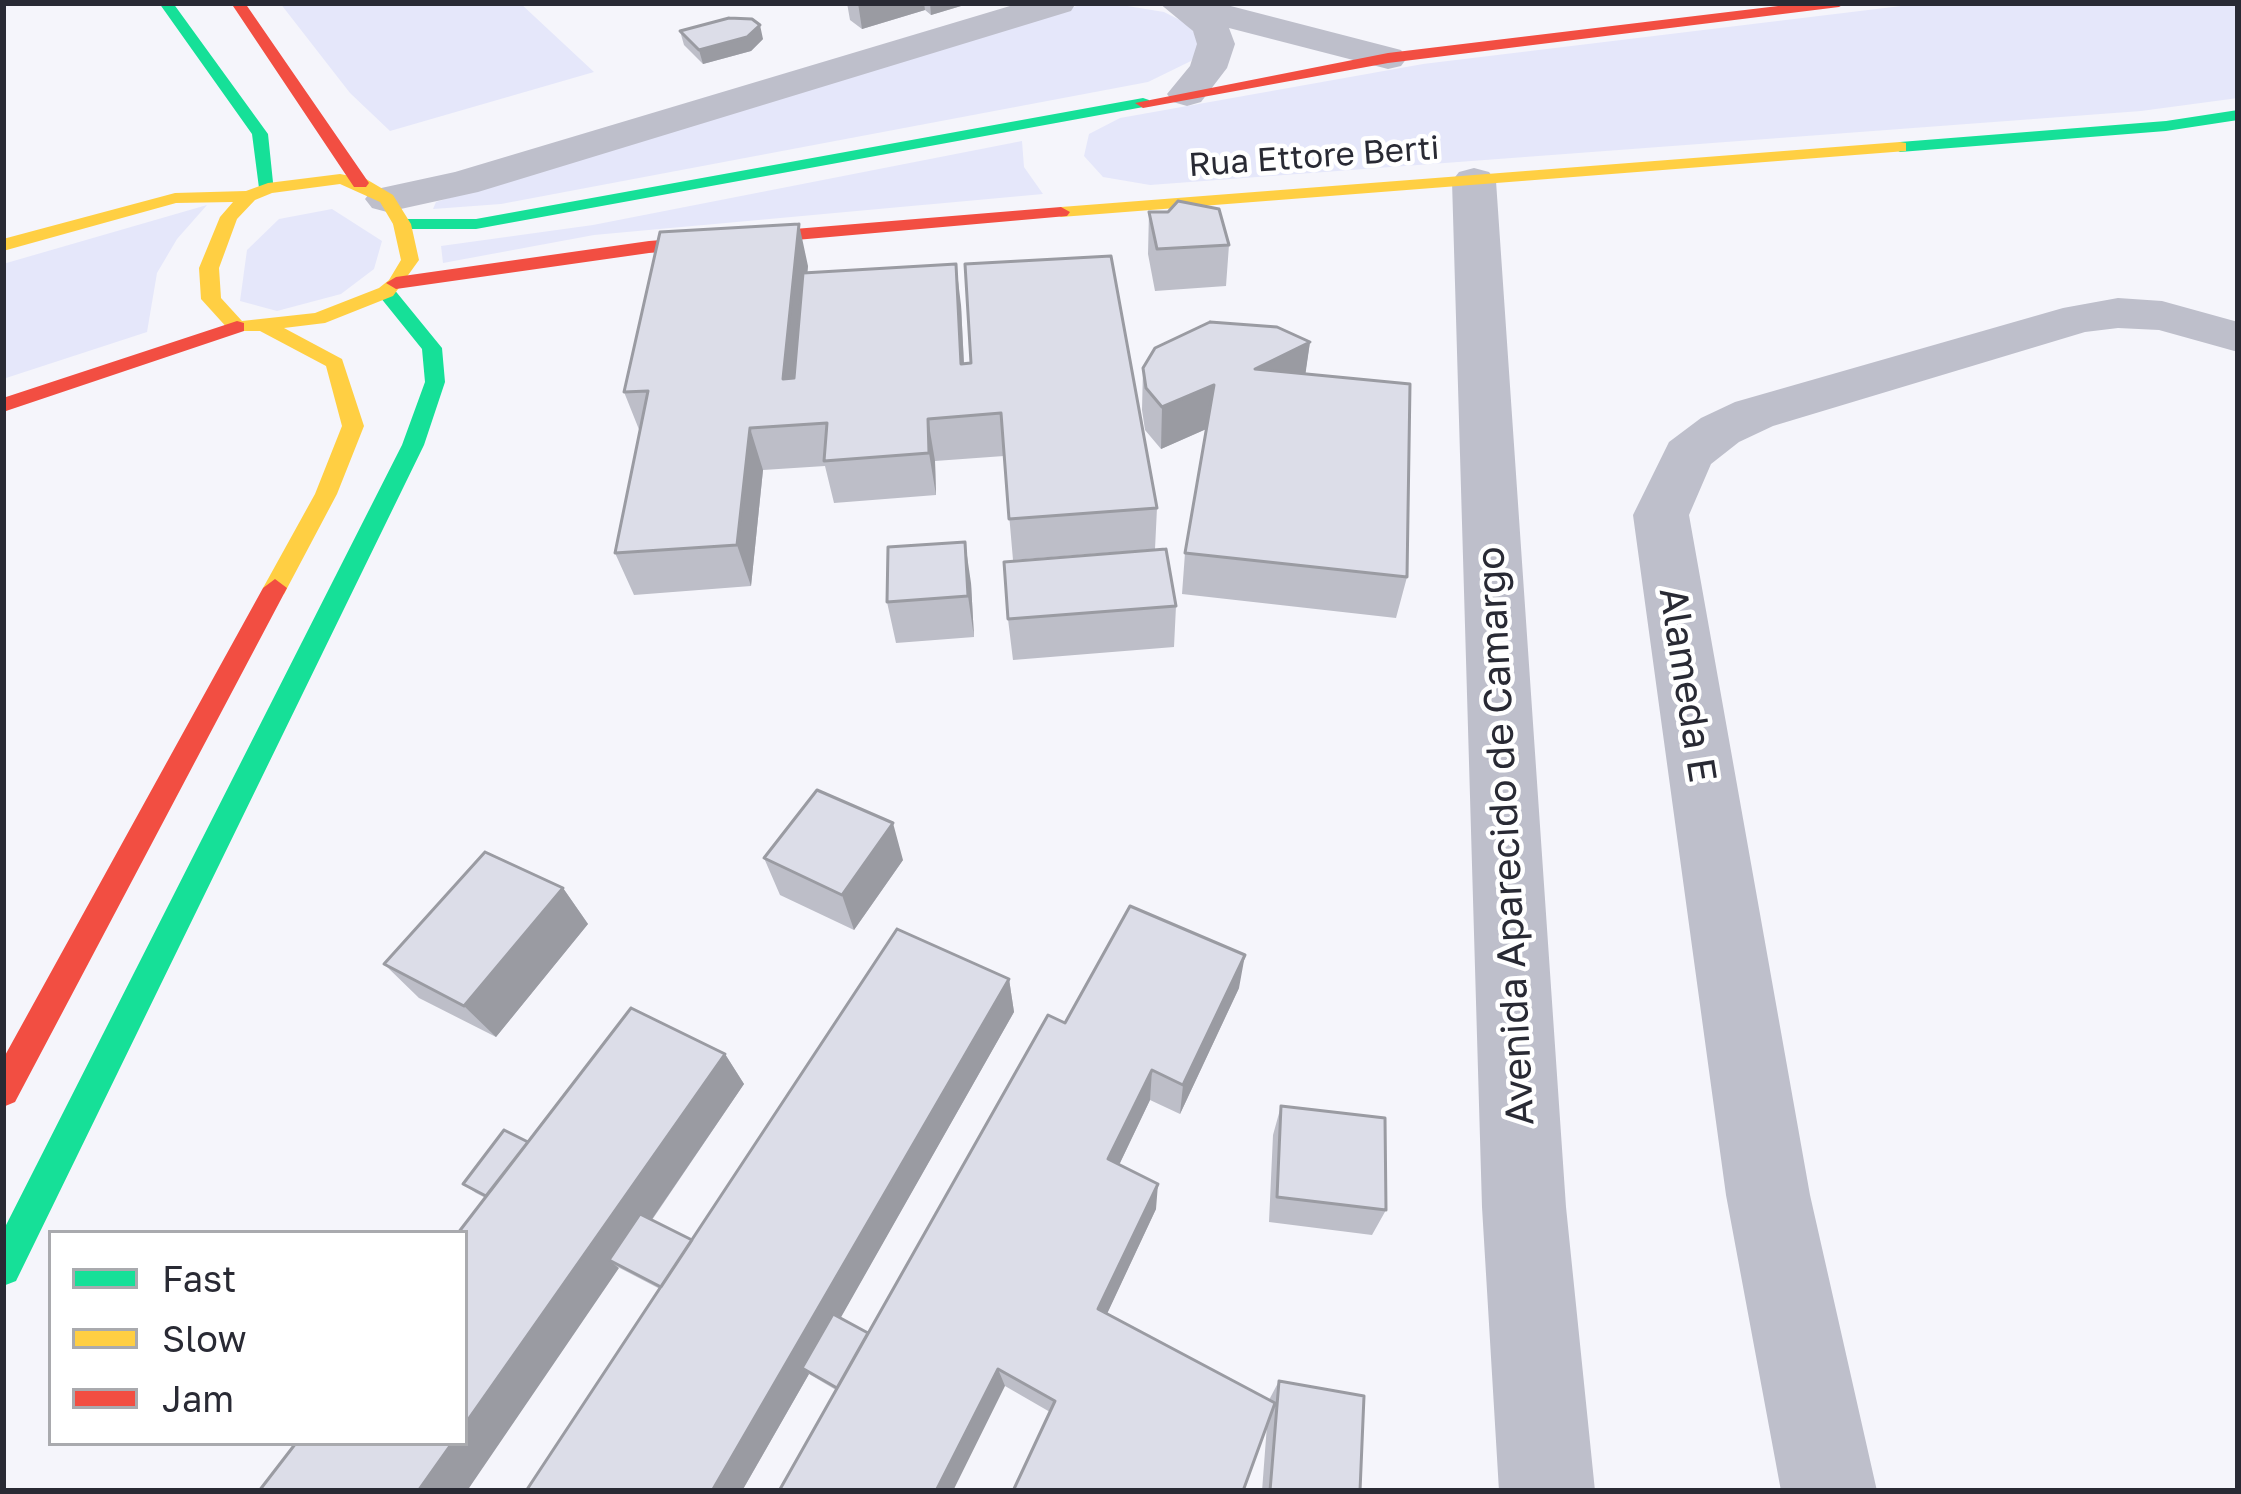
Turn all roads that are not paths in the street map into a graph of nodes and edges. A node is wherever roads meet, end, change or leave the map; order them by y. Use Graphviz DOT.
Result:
graph roads {
  1 [pos="166,3"];
  2 [pos="238,3"];
  3 [pos="1058,3"];
  4 [pos="1178,3"];
  5 [pos="1839,3"];
  6 [pos="1388,58"];
  7 [pos="1187,94"];
  8 [pos="1072,114"];
  9 [pos="2238,116"];
  10 [pos="1055,146"];
  11 [pos="1474,181"];
  12 [pos="1088,187"];
  13 [pos="259,192"];
  14 [pos="383,202"];
  15 [pos="1148,204"];
  16 [pos="3,244"];
  17 [pos="391,288"];
  18 [pos="237,327"];
  19 [pos="268,328"];
  20 [pos="2238,337"];
  21 [pos="3,405"];
  22 [pos="3,1091"];
  23 [pos="3,1268"];
  24 [pos="1547,1491"];
  25 [pos="1829,1491"];
  1 -- 13 [label="street"];
  2 -- 14 [label="street"];
  3 -- 14 [label="street"];
  4 -- 6 [label="street"];
  4 -- 7 [label="street"];
  5 -- 6 [label="street, Rua Ettore Berti"];
  6 -- 7 [label="street, Rua Ettore Berti"];
  7 -- 8 [label="street, Rua Ettore Berti"];
  8 -- 10 [label="street"];
  8 -- 14 [label="street, Rua Ettore Berti"];
  9 -- 11 [label="street, Rua Ettore Berti"];
  11 -- 15 [label="street, Rua Ettore Berti"];
  11 -- 24 [label="street, Avenida Aparecido de Camargo"];
  12 -- 15 [label="street"];
  13 -- 14 [label="street"];
  13 -- 16 [label="street"];
  13 -- 18 [label="street"];
  14 -- 17 [label="street"];
  15 -- 17 [label="street, Rua Ettore Berti"];
  17 -- 19 [label="street"];
  17 -- 23 [label="street"];
  18 -- 19 [label="street"];
  18 -- 21 [label="street"];
  19 -- 22 [label="street"];
  20 -- 25 [label="street, Alameda E"];
}
